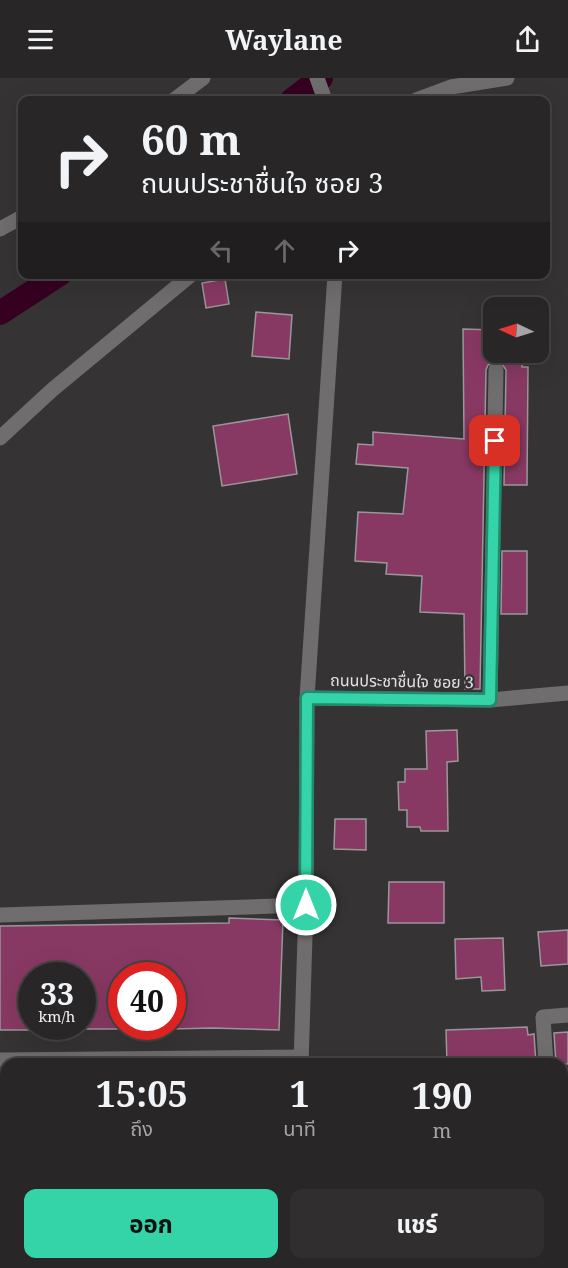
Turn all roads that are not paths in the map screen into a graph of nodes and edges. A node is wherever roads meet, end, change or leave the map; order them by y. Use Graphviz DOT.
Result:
graph roads {
  1 [pos="203,78"];
  2 [pos="317,78"];
  3 [pos="507,78"];
  4 [pos="179,96"];
  5 [pos="324,96"];
  6 [pos="427,96"];
  7 [pos="18,219"];
  8 [pos="0,229"];
  9 [pos="186,279"];
  10 [pos="335,279"];
  11 [pos="496,370"];
  12 [pos="0,438"];
  13 [pos="568,693"];
  14 [pos="307,698"];
  15 [pos="490,700"];
  16 [pos="306,905"];
  17 [pos="0,915"];
  18 [pos="568,1015"];
  19 [pos="301,1058"];
  20 [pos="546,1058"];
  1 -- 4 [label="street"];
  2 -- 5 [label="street"];
  3 -- 6 [label="street"];
  7 -- 8 [label="street"];
  9 -- 12 [label="street"];
  10 -- 14 [label="street"];
  11 -- 15 [label="street"];
  13 -- 15 [label="street, ถนนประชาชื่นใจ ซอย 3"];
  14 -- 15 [label="street, ถนนประชาชื่นใจ ซอย 3"];
  14 -- 16 [label="street"];
  16 -- 17 [label="street"];
  16 -- 19 [label="street"];
  18 -- 20 [label="street"];
}
